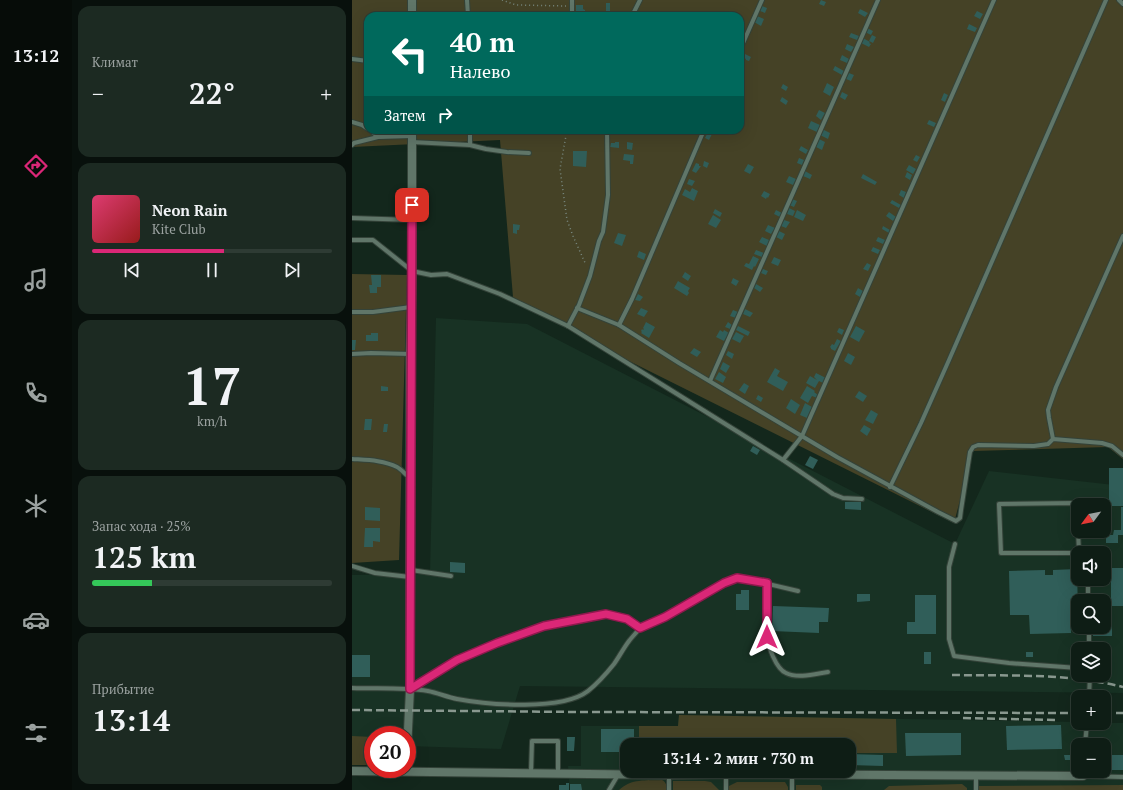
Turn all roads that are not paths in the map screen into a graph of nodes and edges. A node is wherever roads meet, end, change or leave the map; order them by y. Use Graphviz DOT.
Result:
graph roads {
  1 [pos="412,0"];
  2 [pos="467,0"];
  3 [pos="572,0"];
  4 [pos="640,0"];
  5 [pos="762,0"];
  6 [pos="878,0"];
  7 [pos="994,0"];
  8 [pos="1106,0"];
  9 [pos="1119,0"];
  10 [pos="1123,4"];
  11 [pos="412,12"];
  12 [pos="468,12"];
  13 [pos="572,12"];
  14 [pos="634,12"];
  15 [pos="744,41"];
  16 [pos="352,59"];
  17 [pos="364,60"];
  18 [pos="352,122"];
  19 [pos="364,126"];
  20 [pos="375,134"];
  21 [pos="470,134"];
  22 [pos="607,134"];
  23 [pos="702,134"];
  24 [pos="412,136"];
  25 [pos="378,137"];
  26 [pos="352,145"];
  27 [pos="470,145"];
  28 [pos="529,152"];
  29 [pos="352,218"];
  30 [pos="412,220"];
  31 [pos="1123,236"];
  32 [pos="352,240"];
  33 [pos="412,271"];
  34 [pos="411,307"];
  35 [pos="577,308"];
  36 [pos="352,312"];
  37 [pos="619,325"];
  38 [pos="568,326"];
  39 [pos="352,354"];
  40 [pos="410,354"];
  41 [pos="710,381"];
  42 [pos="802,436"];
  43 [pos="1053,439"];
  44 [pos="1123,455"];
  45 [pos="352,459"];
  46 [pos="783,460"];
  47 [pos="411,479"];
  48 [pos="890,487"];
  49 [pos="862,499"];
  50 [pos="1071,503"];
  51 [pos="955,544"];
  52 [pos="1071,553"];
  53 [pos="352,566"];
  54 [pos="410,574"];
  55 [pos="451,576"];
  56 [pos="767,583"];
  57 [pos="798,591"];
  58 [pos="640,628"];
  59 [pos="1071,667"];
  60 [pos="828,672"];
  61 [pos="352,688"];
  62 [pos="410,689"];
  63 [pos="408,726"];
  64 [pos="416,770"];
  65 [pos="352,771"];
  66 [pos="364,771"];
  67 [pos="531,773"];
  68 [pos="558,773"];
  69 [pos="619,774"];
  70 [pos="1071,774"];
  71 [pos="856,775"];
  72 [pos="976,776"];
  73 [pos="1111,776"];
  74 [pos="1123,777"];
  75 [pos="669,778"];
  76 [pos="726,778"];
  77 [pos="792,778"];
  78 [pos="609,790"];
  79 [pos="669,790"];
  80 [pos="726,790"];
  81 [pos="792,790"];
  82 [pos="976,790"];
  1 -- 11 [label="street"];
  2 -- 12 [label="lane"];
  3 -- 13 [label="lane"];
  4 -- 14 [label="lane"];
  5 -- 15 [label="lane"];
  6 -- 41 [label="lane"];
  7 -- 42 [label="lane"];
  8 -- 48 [label="lane"];
  9 -- 10 [label="lane"];
  16 -- 17 [label="lane"];
  18 -- 19 [label="lane"];
  20 -- 25 [label="lane"];
  21 -- 27 [label="lane"];
  22 -- 35 [label="lane"];
  23 -- 37 [label="lane"];
  24 -- 25 [label="lane"];
  24 -- 27 [label="lane"];
  24 -- 30 [label="street"];
  25 -- 26 [label="lane"];
  27 -- 28 [label="lane"];
  29 -- 30 [label="lane"];
  30 -- 33 [label="street"];
  31 -- 43 [label="lane"];
  32 -- 33 [label="lane"];
  33 -- 34 [label="street"];
  33 -- 38 [label="lane"];
  34 -- 36 [label="lane"];
  34 -- 40 [label="street"];
  35 -- 37 [label="lane"];
  35 -- 38 [label="lane"];
  37 -- 41 [label="lane"];
  38 -- 46 [label="lane"];
  39 -- 40 [label="lane"];
  40 -- 47 [label="street"];
  41 -- 42 [label="lane"];
  42 -- 46 [label="lane"];
  42 -- 48 [label="lane"];
  43 -- 44 [label="lane"];
  43 -- 48 [label="lane"];
  45 -- 47 [label="lane"];
  46 -- 49 [label="lane"];
  47 -- 54 [label="street"];
  50 -- 52 [label="lane"];
  51 -- 59 [label="lane"];
  53 -- 54 [label="lane"];
  54 -- 55 [label="lane"];
  54 -- 62 [label="street"];
  56 -- 57 [label="lane"];
  56 -- 58 [label="lane"];
  56 -- 60 [label="lane"];
  58 -- 62 [label="lane"];
  58 -- 62 [label="lane"];
  61 -- 62 [label="lane"];
  62 -- 63 [label="street"];
  64 -- 67 [label="street"];
  65 -- 66 [label="street"];
  67 -- 68 [label="street"];
  67 -- 68 [label="lane"];
  68 -- 69 [label="street"];
  69 -- 78 [label="lane"];
  70 -- 72 [label="street"];
  71 -- 72 [label="street"];
  72 -- 82 [label="lane"];
  73 -- 74 [label="lane"];
  75 -- 79 [label="lane"];
  76 -- 80 [label="lane"];
  77 -- 81 [label="lane"];
}
